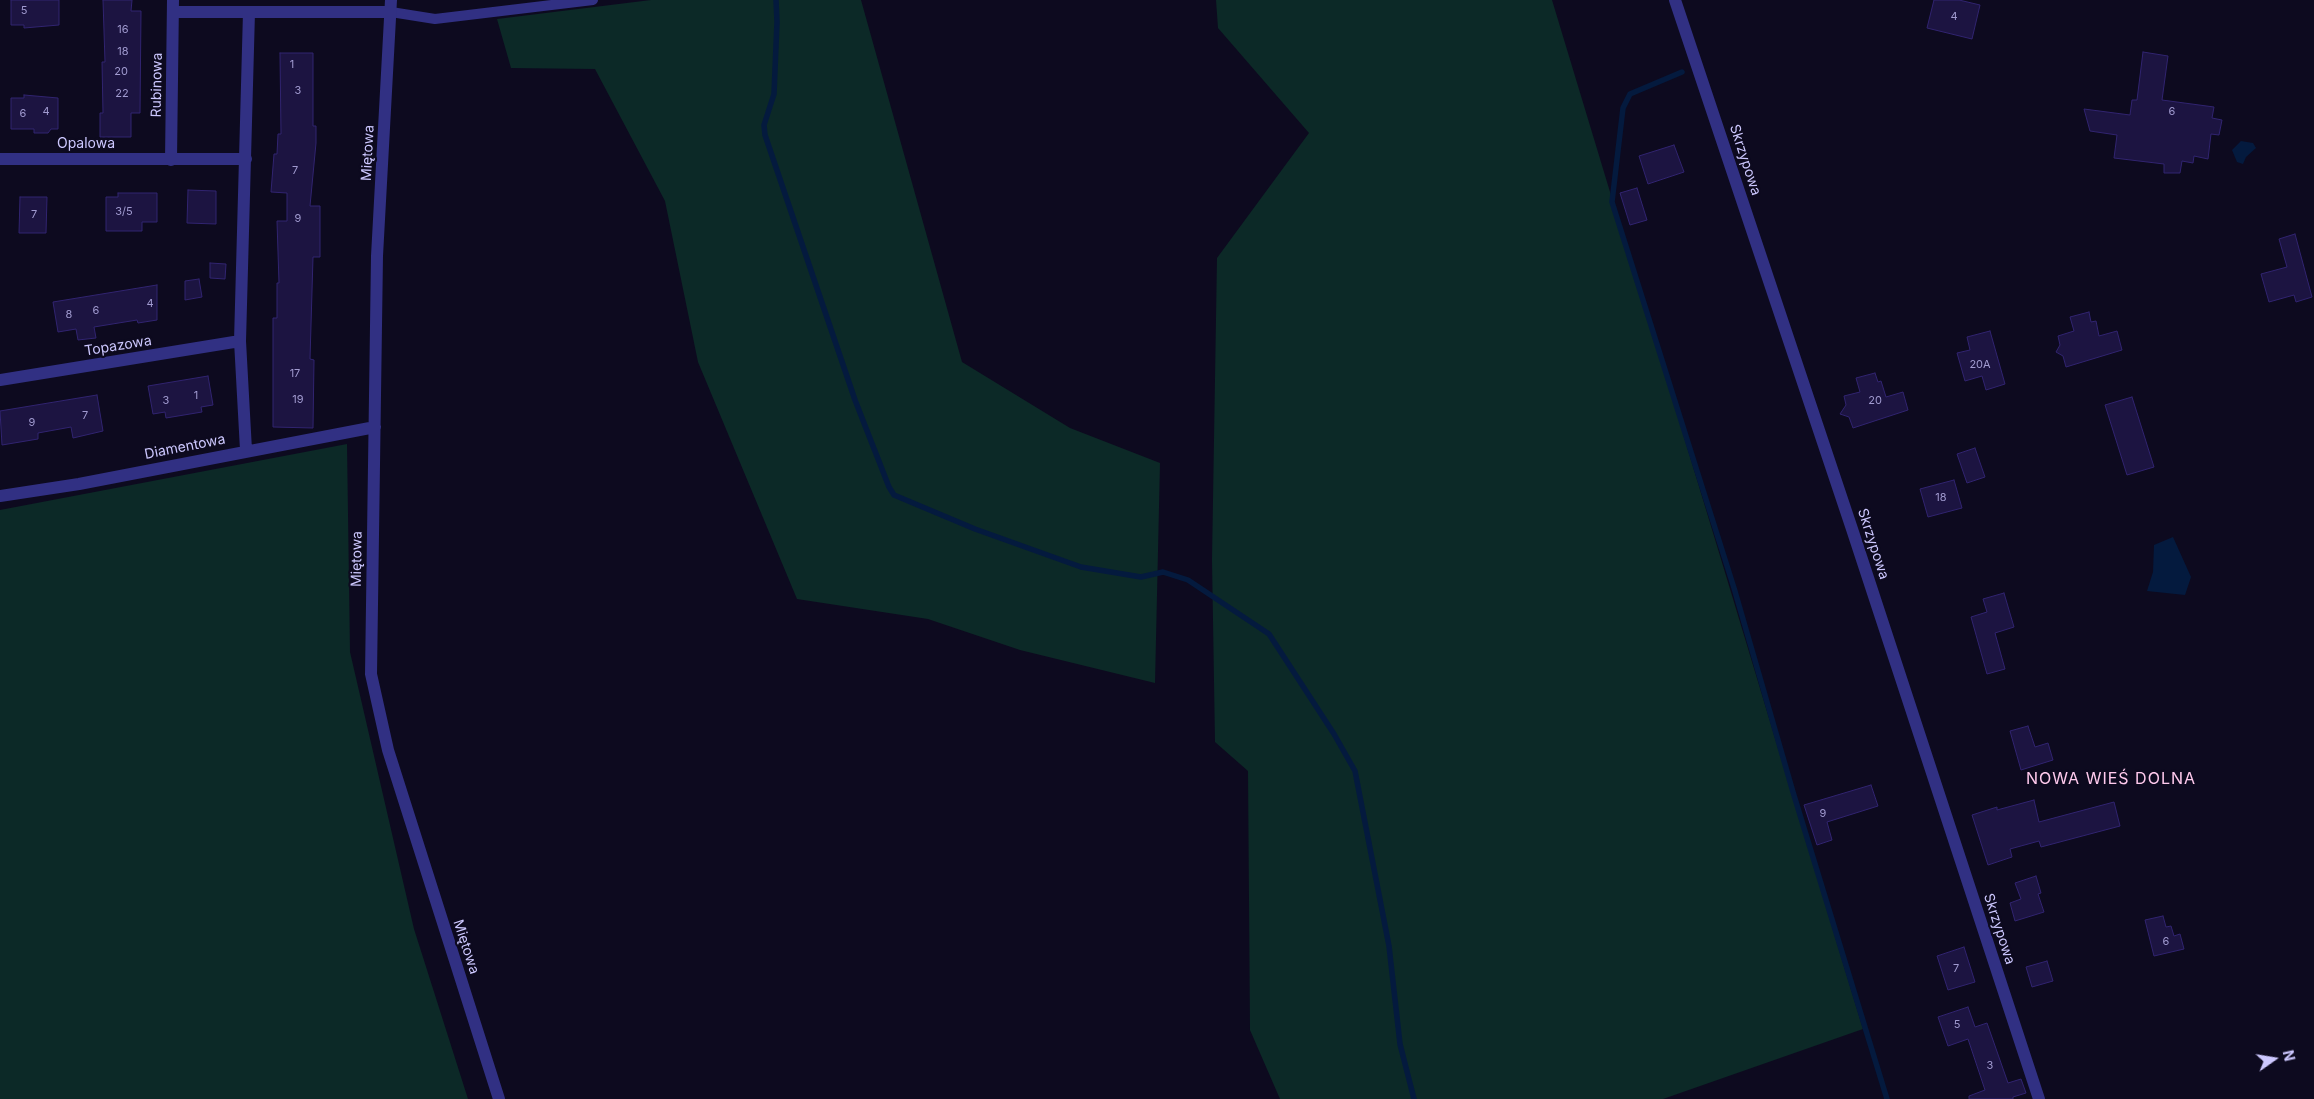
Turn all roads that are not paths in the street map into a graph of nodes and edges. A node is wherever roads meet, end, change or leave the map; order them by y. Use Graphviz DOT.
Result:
graph roads {
  1 [pos="593,0"];
  2 [pos="1675,0"];
  3 [pos="173,6"];
  4 [pos="391,6"];
  5 [pos="249,12"];
  6 [pos="0,159"];
  7 [pos="246,159"];
  8 [pos="171,160"];
  9 [pos="240,341"];
  10 [pos="0,380"];
  11 [pos="375,427"];
  12 [pos="246,450"];
  13 [pos="0,496"];
  14 [pos="499,1099"];
  15 [pos="2038,1099"];
  1 -- 4 [label="lane"];
  2 -- 15 [label="street, Skrzypowa"];
  3 -- 5 [label="street, Rubinowa"];
  3 -- 8 [label="street, Rubinowa"];
  4 -- 5 [label="street, Rubinowa"];
  4 -- 11 [label="street, Miętowa"];
  5 -- 7 [label="street"];
  6 -- 8 [label="street, Opalowa"];
  7 -- 8 [label="street"];
  7 -- 9 [label="street"];
  9 -- 10 [label="street, Topazowa"];
  9 -- 12 [label="street"];
  11 -- 12 [label="street, Diamentowa"];
  11 -- 14 [label="street, Miętowa"];
  12 -- 13 [label="street, Diamentowa"];
}
